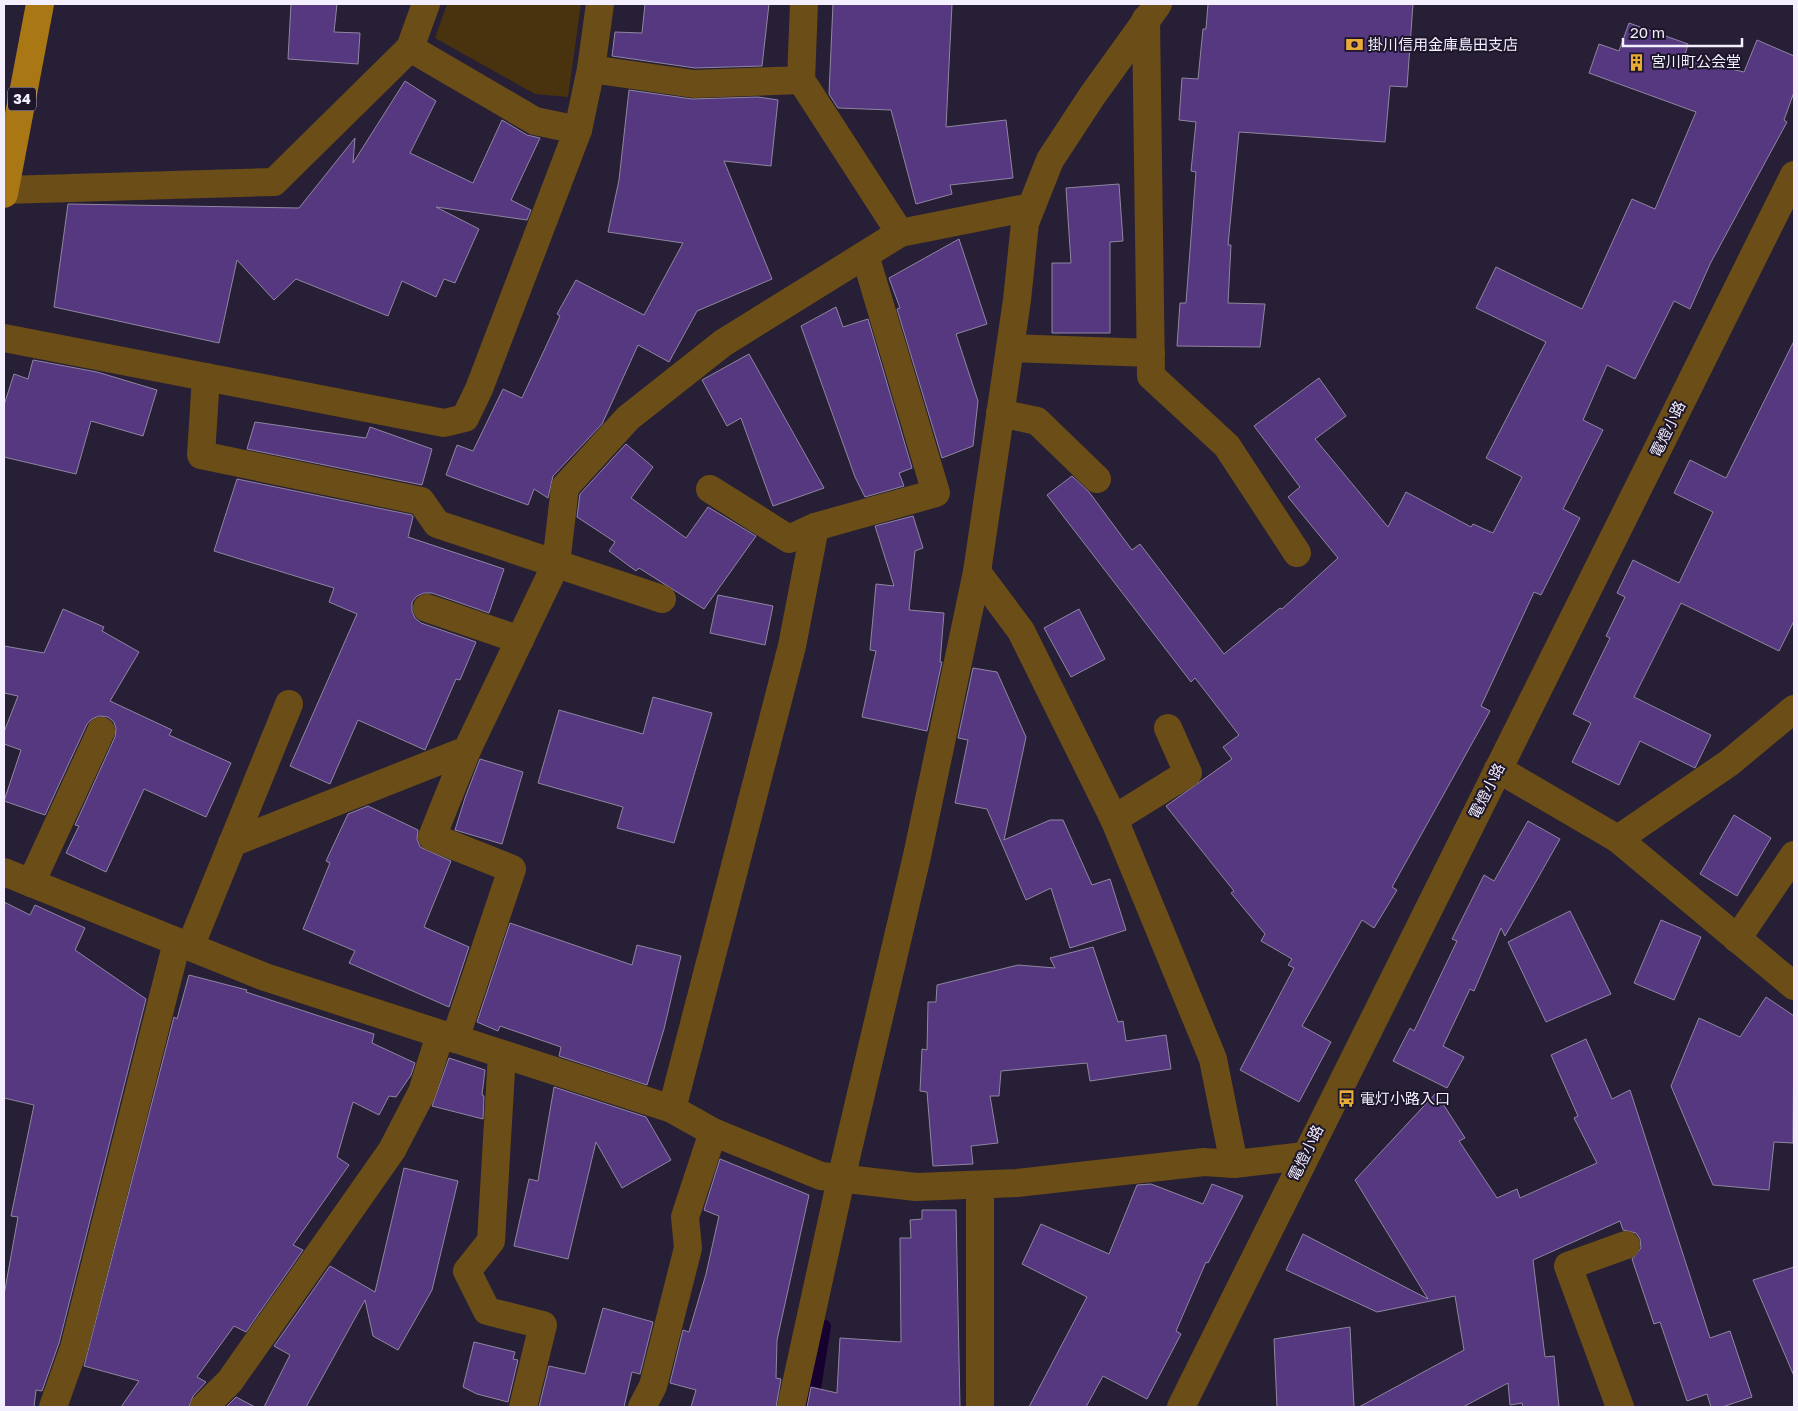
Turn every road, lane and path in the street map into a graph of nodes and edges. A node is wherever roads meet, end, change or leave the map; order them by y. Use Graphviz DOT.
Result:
graph roads {
  1 [pos="40,4"];
  2 [pos="426,4"];
  3 [pos="600,4"];
  4 [pos="804,4"];
  5 [pos="1152,11"];
  6 [pos="410,48"];
  7 [pos="591,69"];
  8 [pos="801,80"];
  9 [pos="578,130"];
  10 [pos="1794,175"];
  11 [pos="4,192"];
  12 [pos="1031,207"];
  13 [pos="900,233"];
  14 [pos="865,255"];
  15 [pos="4,338"];
  16 [pos="1010,348"];
  17 [pos="1151,352"];
  18 [pos="206,377"];
  19 [pos="1000,413"];
  20 [pos="1097,479"];
  21 [pos="710,489"];
  22 [pos="815,527"];
  23 [pos="1297,553"];
  24 [pos="556,564"];
  25 [pos="977,572"];
  26 [pos="662,599"];
  27 [pos="427,608"];
  28 [pos="520,640"];
  29 [pos="289,704"];
  30 [pos="1794,709"];
  31 [pos="1168,728"];
  32 [pos="101,730"];
  33 [pos="468,750"];
  34 [pos="1498,770"];
  35 [pos="1114,819"];
  36 [pos="1618,839"];
  37 [pos="232,843"];
  38 [pos="1794,856"];
  39 [pos="4,872"];
  40 [pos="31,883"];
  41 [pos="1737,939"];
  42 [pos="183,944"];
  43 [pos="1793,984"];
  44 [pos="447,1037"];
  45 [pos="502,1054"];
  46 [pos="672,1109"];
  47 [pos="713,1132"];
  48 [pos="1305,1156"];
  49 [pos="1234,1164"];
  50 [pos="841,1179"];
  51 [pos="980,1185"];
  52 [pos="1626,1244"];
  53 [pos="53,1407"];
  54 [pos="204,1407"];
  55 [pos="523,1407"];
  56 [pos="642,1407"];
  57 [pos="791,1407"];
  58 [pos="980,1407"];
  59 [pos="1181,1407"];
  60 [pos="1620,1407"];
  1 -- 11 [label="main road, 34"];
  2 -- 6 [label="street"];
  3 -- 7 [label="street"];
  4 -- 8 [label="street"];
  5 -- 12 [label="street"];
  5 -- 17 [label="street"];
  6 -- 9 [label="street"];
  6 -- 11 [label="street"];
  7 -- 8 [label="street"];
  7 -- 9 [label="street"];
  8 -- 13 [label="street"];
  9 -- 18 [label="street"];
  10 -- 34 [label="street, 電燈小路"];
  12 -- 13 [label="street"];
  12 -- 16 [label="street"];
  13 -- 14 [label="street"];
  14 -- 22 [label="street"];
  14 -- 24 [label="street"];
  15 -- 18 [label="street"];
  16 -- 17 [label="street"];
  16 -- 19 [label="street"];
  17 -- 23 [label="street"];
  18 -- 24 [label="street"];
  19 -- 20 [label="street"];
  19 -- 25 [label="street"];
  21 -- 22 [label="street"];
  22 -- 46 [label="street"];
  24 -- 26 [label="street"];
  24 -- 28 [label="street"];
  25 -- 35 [label="street"];
  25 -- 50 [label="street"];
  27 -- 28 [label="street"];
  28 -- 33 [label="street"];
  29 -- 37 [label="street"];
  30 -- 36 [label="street"];
  31 -- 35 [label="street"];
  32 -- 40 [label="street"];
  33 -- 37 [label="street"];
  33 -- 44 [label="street"];
  34 -- 36 [label="street"];
  34 -- 48 [label="street, 電燈小路"];
  35 -- 49 [label="street"];
  36 -- 41 [label="street"];
  37 -- 42 [label="street"];
  38 -- 41 [label="street"];
  39 -- 40 [label="street"];
  40 -- 42 [label="street"];
  41 -- 43 [label="street"];
  42 -- 44 [label="street"];
  42 -- 53 [label="street"];
  44 -- 45 [label="street"];
  44 -- 54 [label="street"];
  45 -- 46 [label="street"];
  45 -- 55 [label="street"];
  46 -- 47 [label="street"];
  47 -- 50 [label="street"];
  47 -- 56 [label="street"];
  48 -- 49 [label="street"];
  48 -- 59 [label="street, 電燈小路"];
  49 -- 51 [label="street"];
  50 -- 51 [label="street"];
  50 -- 57 [label="street"];
  51 -- 58 [label="street"];
  52 -- 60 [label="street"];
}
